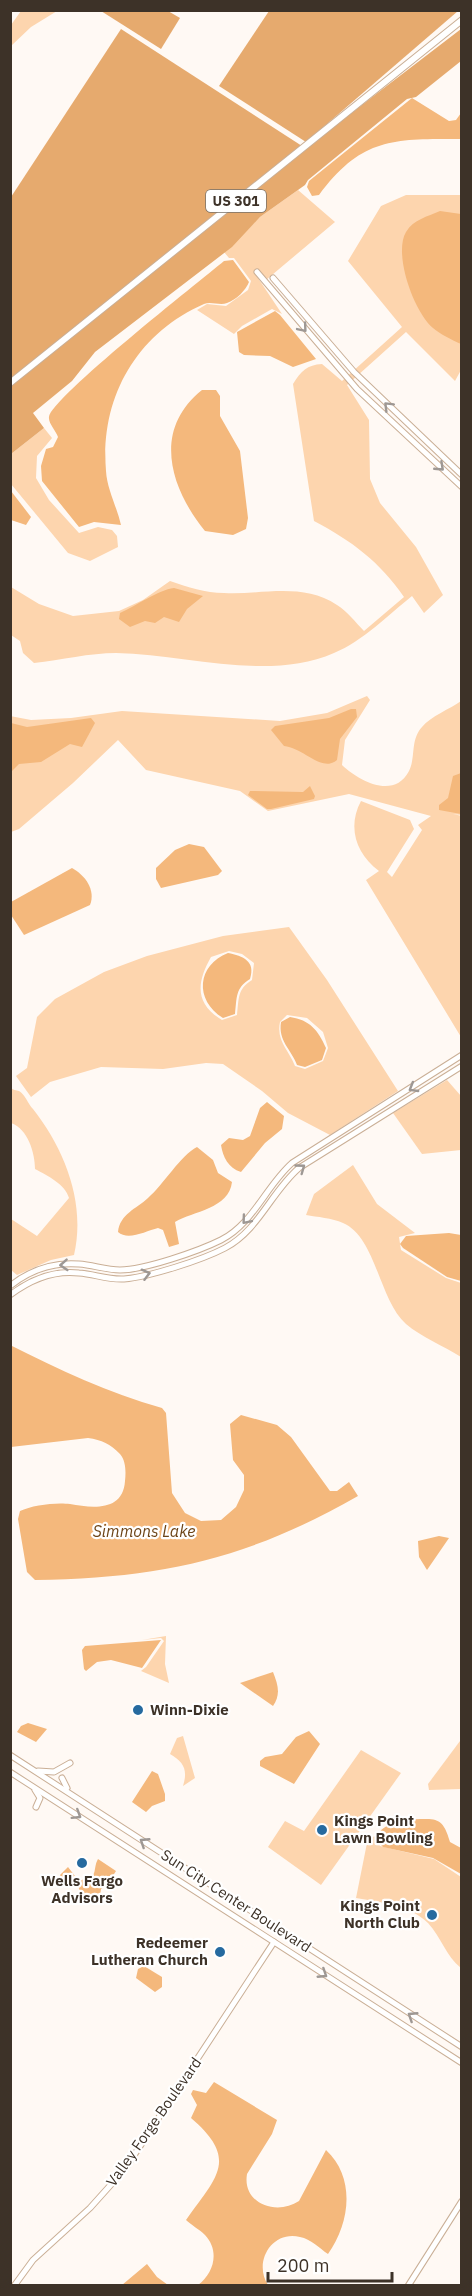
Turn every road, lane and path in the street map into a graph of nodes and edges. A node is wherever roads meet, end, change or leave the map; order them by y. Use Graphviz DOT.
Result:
graph roads {
  1 [pos="462,20"];
  2 [pos="257,272"];
  3 [pos="273,278"];
  4 [pos="354,372"];
  5 [pos="348,379"];
  6 [pos="10,383"];
  7 [pos="462,475"];
  8 [pos="462,487"];
  9 [pos="462,1055"];
  10 [pos="462,1066"];
  11 [pos="260,1200"];
  12 [pos="268,1204"];
  13 [pos="178,1255"];
  14 [pos="182,1263"];
  15 [pos="10,1286"];
  16 [pos="10,1295"];
  17 [pos="10,1755"];
  18 [pos="70,1763"];
  19 [pos="28,1766"];
  20 [pos="10,1772"];
  21 [pos="62,1778"];
  22 [pos="56,1785"];
  23 [pos="32,1786"];
  24 [pos="44,1794"];
  25 [pos="54,1800"];
  26 [pos="39,1801"];
  27 [pos="102,1814"];
  28 [pos="274,1942"];
  29 [pos="462,2047"];
  30 [pos="462,2063"];
  31 [pos="462,2202"];
  32 [pos="14,2286"];
  33 [pos="408,2286"];
  1 -- 6 [label="main road, US 301"];
  2 -- 5 [label="street, one-way"];
  3 -- 4 [label="street"];
  4 -- 5 [label="street"];
  7 -- 4 [label="street, one-way"];
  5 -- 8 [label="street, one-way"];
  9 -- 11 [label="street, one-way"];
  12 -- 10 [label="street, one-way"];
  11 -- 12 [label="street"];
  11 -- 13 [label="street, one-way"];
  12 -- 14 [label="street"];
  13 -- 14 [label="street"];
  13 -- 15 [label="street, one-way"];
  16 -- 14 [label="street, one-way"];
  17 -- 19 [label="street, Sun City Center Boulevard"];
  18 -- 19 [label="street"];
  19 -- 22 [label="street, Sun City Center Boulevard"];
  20 -- 23 [label="street, Sun City Center Boulevard"];
  21 -- 27 [label="street"];
  22 -- 24 [label="street"];
  22 -- 27 [label="street, Sun City Center Boulevard"];
  23 -- 24 [label="street, Sun City Center Boulevard"];
  23 -- 26 [label="street"];
  24 -- 25 [label="street, Sun City Center Boulevard"];
  24 -- 26 [label="street"];
  25 -- 26 [label="street"];
  25 -- 28 [label="street, Sun City Center Boulevard, one-way"];
  29 -- 27 [label="street, Sun City Center Boulevard, one-way"];
  28 -- 30 [label="street, Sun City Center Boulevard, one-way"];
  28 -- 32 [label="street, Valley Forge Boulevard"];
  31 -- 33 [label="street"];
}
